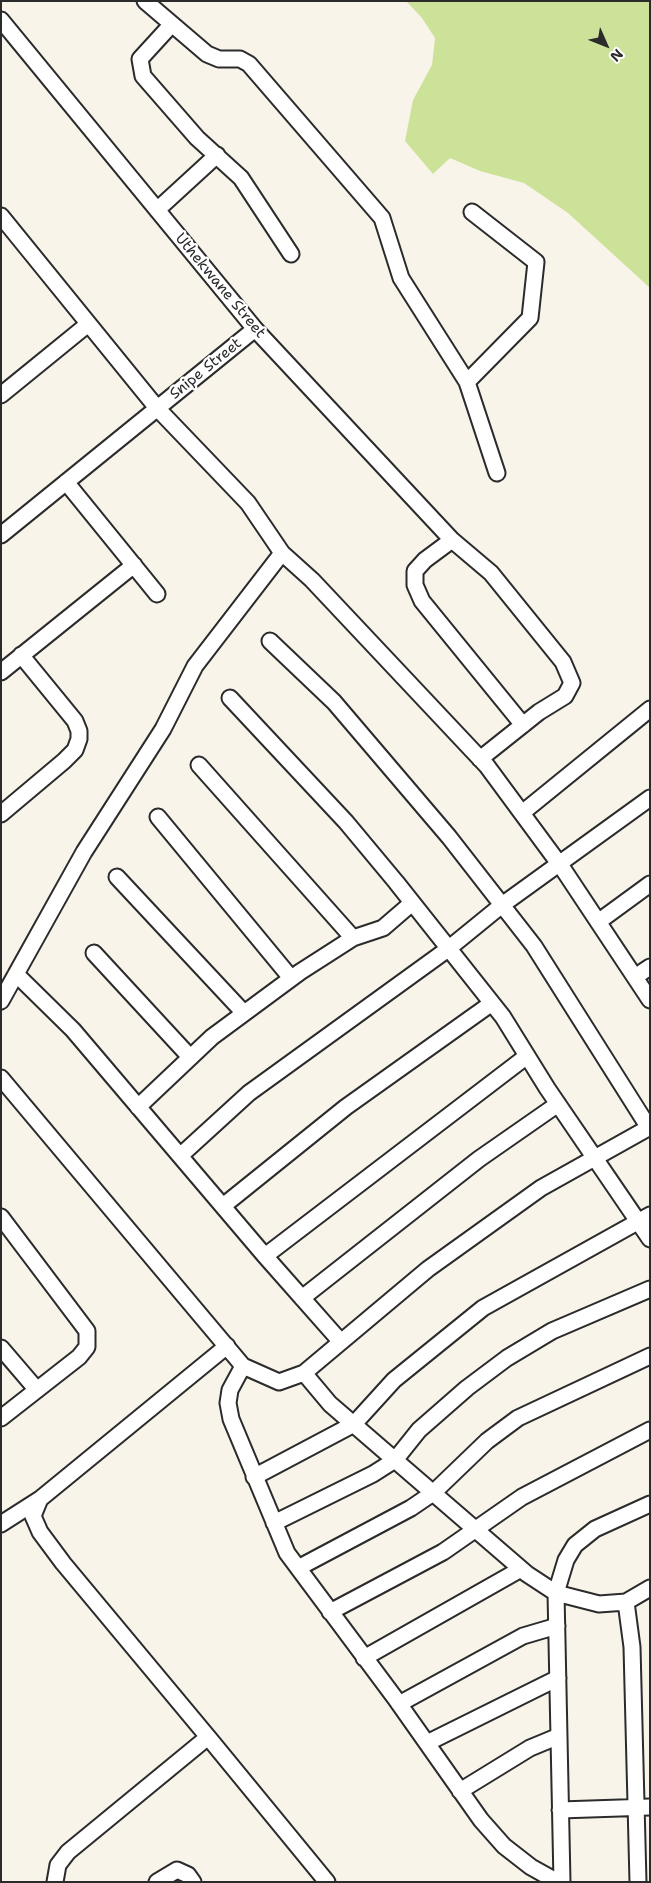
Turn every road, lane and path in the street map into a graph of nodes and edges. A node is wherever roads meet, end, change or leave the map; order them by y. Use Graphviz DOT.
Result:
graph roads {
  1 [pos="145,1"];
  2 [pos="1,20"];
  3 [pos="172,24"];
  4 [pos="216,155"];
  5 [pos="157,210"];
  6 [pos="472,212"];
  7 [pos="1,216"];
  8 [pos="291,254"];
  9 [pos="88,325"];
  10 [pos="255,330"];
  11 [pos="466,382"];
  12 [pos="1,395"];
  13 [pos="157,408"];
  14 [pos="496,473"];
  15 [pos="66,482"];
  16 [pos="1,534"];
  17 [pos="452,540"];
  18 [pos="282,553"];
  19 [pos="134,566"];
  20 [pos="157,594"];
  21 [pos="270,641"];
  22 [pos="21,655"];
  23 [pos="1,672"];
  24 [pos="230,698"];
  25 [pos="650,709"];
  26 [pos="523,724"];
  27 [pos="480,758"];
  28 [pos="199,765"];
  29 [pos="650,798"];
  30 [pos="522,813"];
  31 [pos="1,814"];
  32 [pos="158,817"];
  33 [pos="558,864"];
  34 [pos="117,877"];
  35 [pos="650,884"];
  36 [pos="412,903"];
  37 [pos="502,905"];
  38 [pos="598,922"];
  39 [pos="353,938"];
  40 [pos="448,949"];
  41 [pos="94,954"];
  42 [pos="650,968"];
  43 [pos="16,974"];
  44 [pos="635,977"];
  45 [pos="291,978"];
  46 [pos="650,1000"];
  47 [pos="1,1001"];
  48 [pos="492,1003"];
  49 [pos="244,1013"];
  50 [pos="527,1056"];
  51 [pos="190,1057"];
  52 [pos="1,1078"];
  53 [pos="558,1104"];
  54 [pos="138,1106"];
  55 [pos="649,1128"];
  56 [pos="180,1156"];
  57 [pos="596,1158"];
  58 [pos="223,1206"];
  59 [pos="1,1217"];
  60 [pos="644,1219"];
  61 [pos="650,1239"];
  62 [pos="265,1256"];
  63 [pos="650,1289"];
  64 [pos="302,1298"];
  65 [pos="341,1342"];
  66 [pos="227,1346"];
  67 [pos="1,1348"];
  68 [pos="650,1356"];
  69 [pos="243,1366"];
  70 [pos="304,1373"];
  71 [pos="37,1390"];
  72 [pos="1,1418"];
  73 [pos="354,1424"];
  74 [pos="650,1430"];
  75 [pos="395,1460"];
  76 [pos="254,1477"];
  77 [pos="433,1493"];
  78 [pos="40,1499"];
  79 [pos="650,1504"];
  80 [pos="274,1523"];
  81 [pos="1,1524"];
  82 [pos="477,1530"];
  83 [pos="298,1568"];
  84 [pos="521,1569"];
  85 [pos="650,1588"];
  86 [pos="556,1593"];
  87 [pos="626,1602"];
  88 [pos="330,1612"];
  89 [pos="557,1626"];
  90 [pos="364,1658"];
  91 [pos="558,1678"];
  92 [pos="399,1704"];
  93 [pos="208,1736"];
  94 [pos="559,1736"];
  95 [pos="427,1743"];
  96 [pos="460,1791"];
  97 [pos="643,1808"];
  98 [pos="560,1810"];
  99 [pos="55,1882"];
  100 [pos="157,1882"];
  101 [pos="193,1882"];
  102 [pos="327,1882"];
  103 [pos="558,1882"];
  104 [pos="562,1882"];
  105 [pos="638,1882"];
  1 -- 3 [label="street"];
  2 -- 5 [label="street, Uthekwane Street"];
  3 -- 4 [label="street"];
  3 -- 11 [label="street"];
  4 -- 5 [label="street"];
  4 -- 8 [label="street"];
  5 -- 10 [label="street, Uthekwane Street"];
  6 -- 11 [label="street"];
  7 -- 9 [label="street"];
  9 -- 12 [label="street"];
  9 -- 13 [label="street"];
  10 -- 13 [label="street, Snipe Street"];
  10 -- 17 [label="street, Uthekwane Street"];
  11 -- 14 [label="street"];
  13 -- 15 [label="street, Snipe Street"];
  13 -- 18 [label="street"];
  15 -- 16 [label="street, Snipe Street"];
  15 -- 19 [label="street"];
  17 -- 26 [label="street"];
  17 -- 26 [label="street, Uthekwane Street"];
  18 -- 27 [label="street"];
  18 -- 43 [label="street"];
  19 -- 20 [label="street"];
  19 -- 22 [label="street"];
  21 -- 37 [label="street"];
  22 -- 23 [label="street"];
  22 -- 31 [label="street"];
  24 -- 36 [label="street"];
  25 -- 30 [label="street"];
  26 -- 27 [label="street"];
  27 -- 30 [label="street"];
  28 -- 39 [label="street"];
  29 -- 33 [label="street"];
  30 -- 33 [label="street"];
  32 -- 45 [label="street"];
  33 -- 37 [label="street"];
  33 -- 38 [label="street"];
  34 -- 49 [label="street"];
  35 -- 38 [label="street"];
  36 -- 39 [label="street"];
  36 -- 40 [label="street"];
  37 -- 40 [label="street"];
  37 -- 55 [label="street"];
  38 -- 44 [label="street"];
  39 -- 45 [label="street"];
  40 -- 48 [label="street"];
  40 -- 56 [label="street"];
  41 -- 51 [label="street"];
  42 -- 44 [label="street"];
  43 -- 47 [label="street"];
  43 -- 54 [label="street"];
  44 -- 46 [label="street"];
  45 -- 49 [label="street"];
  48 -- 50 [label="street"];
  48 -- 58 [label="street"];
  49 -- 51 [label="street"];
  50 -- 53 [label="street"];
  50 -- 62 [label="street"];
  51 -- 54 [label="street"];
  52 -- 66 [label="street"];
  53 -- 57 [label="street"];
  53 -- 64 [label="street"];
  54 -- 56 [label="street"];
  55 -- 57 [label="street"];
  56 -- 58 [label="street"];
  57 -- 60 [label="street"];
  57 -- 65 [label="street"];
  58 -- 62 [label="street"];
  59 -- 71 [label="street"];
  60 -- 61 [label="street"];
  60 -- 73 [label="street"];
  62 -- 64 [label="street"];
  63 -- 75 [label="street"];
  64 -- 65 [label="street"];
  65 -- 70 [label="street"];
  66 -- 69 [label="street"];
  66 -- 78 [label="street"];
  67 -- 71 [label="street"];
  68 -- 77 [label="street"];
  69 -- 70 [label="street"];
  69 -- 76 [label="street"];
  70 -- 73 [label="street"];
  71 -- 72 [label="street"];
  73 -- 75 [label="street"];
  73 -- 76 [label="street"];
  74 -- 82 [label="street"];
  75 -- 77 [label="street"];
  75 -- 80 [label="street"];
  76 -- 80 [label="street"];
  77 -- 82 [label="street"];
  77 -- 83 [label="street"];
  78 -- 81 [label="street"];
  78 -- 93 [label="street"];
  79 -- 86 [label="street"];
  80 -- 83 [label="street"];
  82 -- 84 [label="street"];
  82 -- 88 [label="street"];
  83 -- 88 [label="street"];
  84 -- 86 [label="street"];
  84 -- 90 [label="street"];
  85 -- 87 [label="street"];
  86 -- 87 [label="street"];
  86 -- 89 [label="street"];
  87 -- 97 [label="street"];
  88 -- 90 [label="street"];
  89 -- 91 [label="street"];
  89 -- 92 [label="street"];
  90 -- 92 [label="street"];
  91 -- 94 [label="street"];
  91 -- 95 [label="street"];
  92 -- 95 [label="street"];
  93 -- 99 [label="street"];
  93 -- 102 [label="street"];
  94 -- 96 [label="street"];
  94 -- 98 [label="street"];
  95 -- 96 [label="street"];
  96 -- 103 [label="street"];
  97 -- 98 [label="street"];
  97 -- 105 [label="street"];
  98 -- 104 [label="street"];
  100 -- 101 [label="street"];
}
